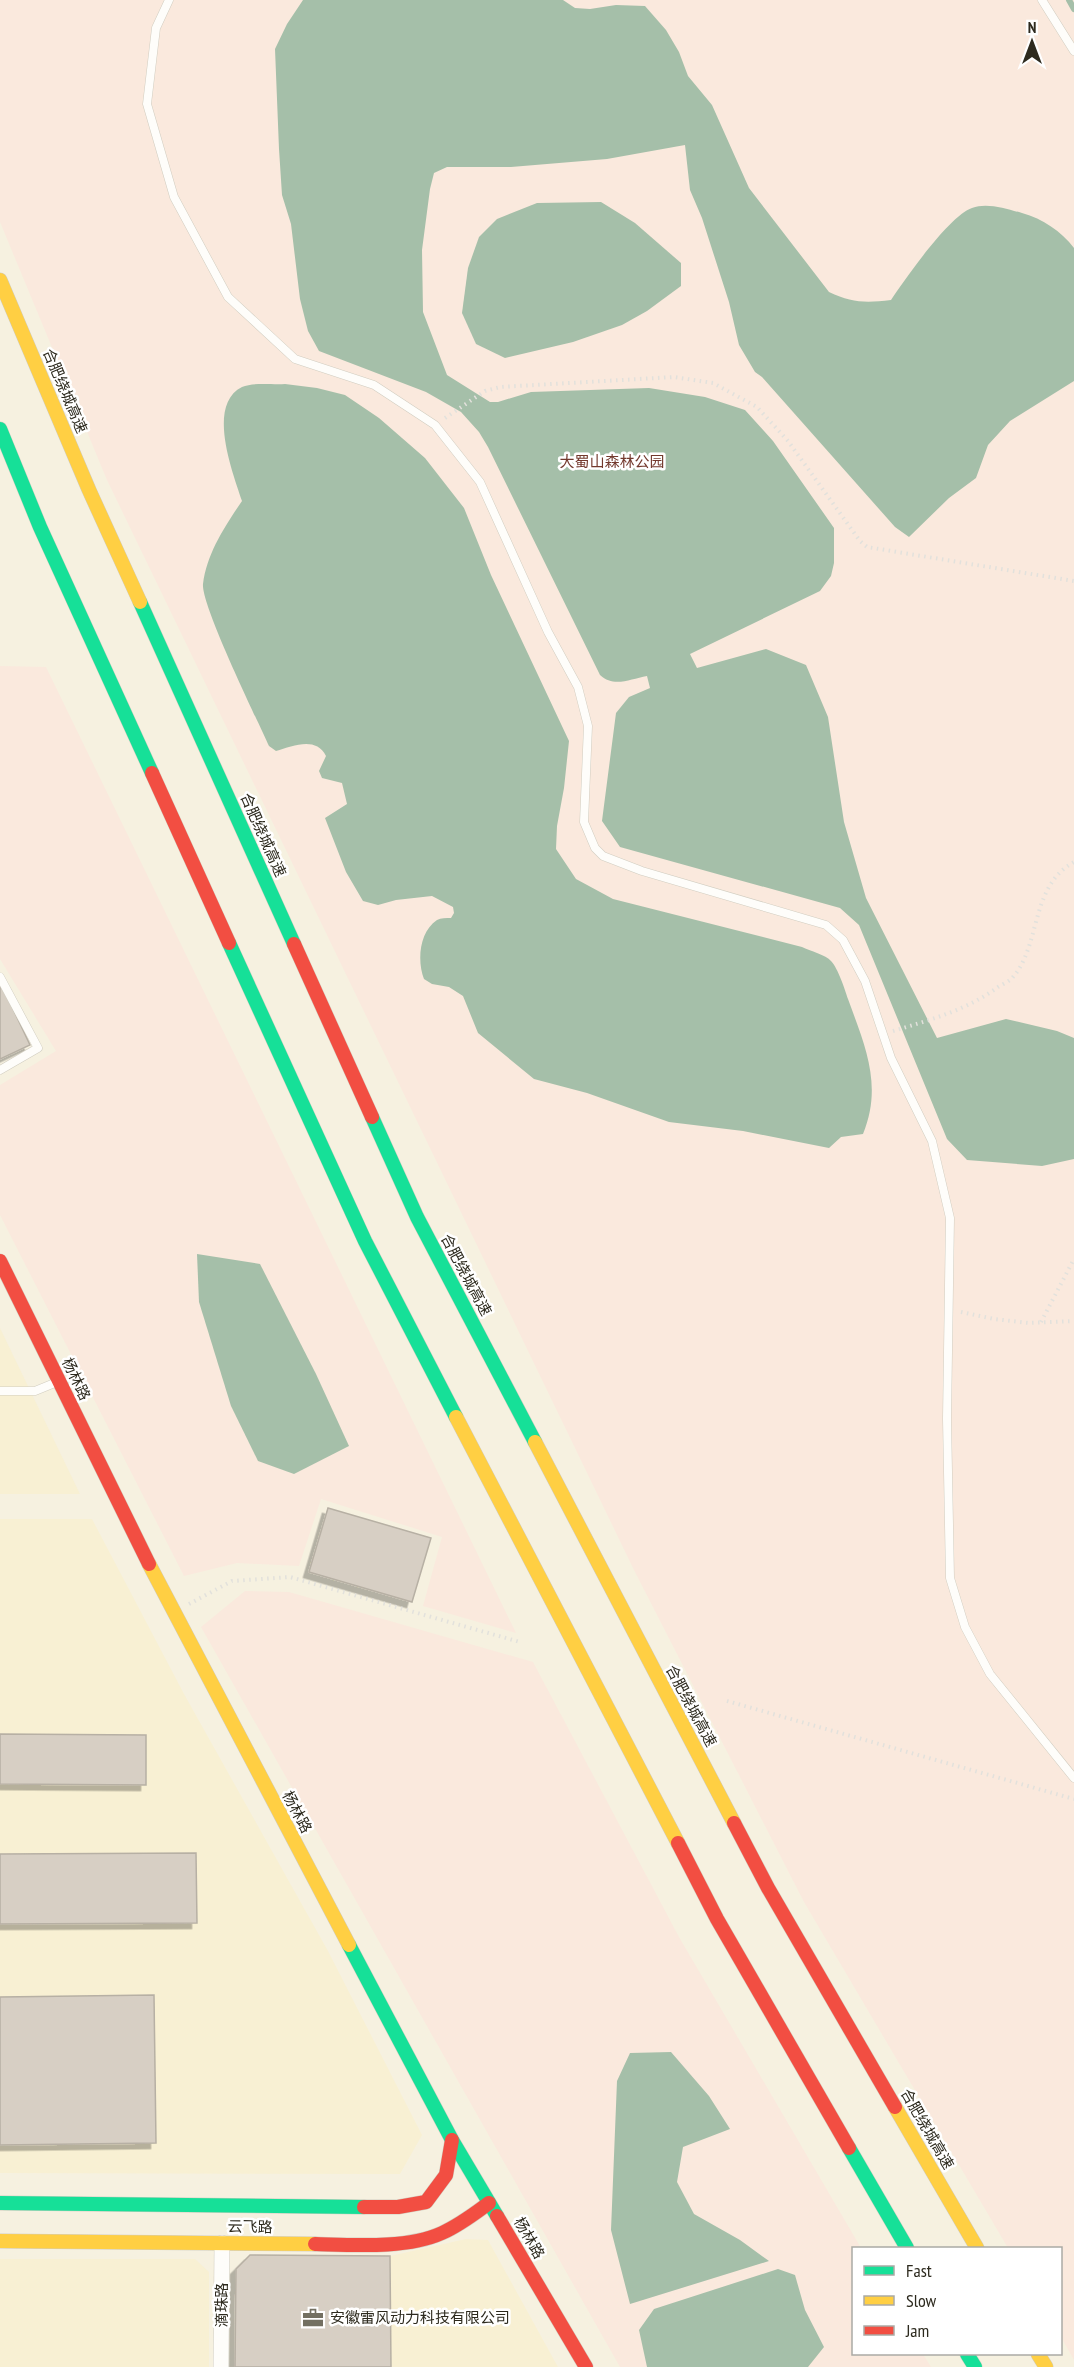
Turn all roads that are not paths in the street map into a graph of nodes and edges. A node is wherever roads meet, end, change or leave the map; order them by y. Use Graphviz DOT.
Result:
graph roads {
  1 [pos="169,0"];
  2 [pos="1042,0"];
  3 [pos="1074,51"];
  4 [pos="0,280"];
  5 [pos="0,429"];
  6 [pos="0,977"];
  7 [pos="0,1070"];
  8 [pos="0,1261"];
  9 [pos="58,1382"];
  10 [pos="0,1391"];
  11 [pos="1074,1778"];
  12 [pos="452,2140"];
  13 [pos="489,2203"];
  14 [pos="0,2204"];
  15 [pos="0,2241"];
  16 [pos="222,2243"];
  17 [pos="906,2247"];
  18 [pos="976,2247"];
  19 [pos="221,2367"];
  20 [pos="586,2367"];
  1 -- 11 [label="lane"];
  2 -- 3 [label="lane"];
  4 -- 18 [label="main road, 合肥绕城高速"];
  5 -- 17 [label="main road"];
  6 -- 7 [label="lane"];
  8 -- 9 [label="main road, 杨林路"];
  9 -- 10 [label="lane"];
  9 -- 12 [label="main road, 杨林路"];
  12 -- 13 [label="main road, 杨林路"];
  12 -- 14 [label="main road, 云飞路"];
  13 -- 16 [label="main road, 云飞路"];
  13 -- 20 [label="main road, 杨林路"];
  15 -- 16 [label="main road, 云飞路"];
  16 -- 19 [label="street, 滴珠路"];
}
